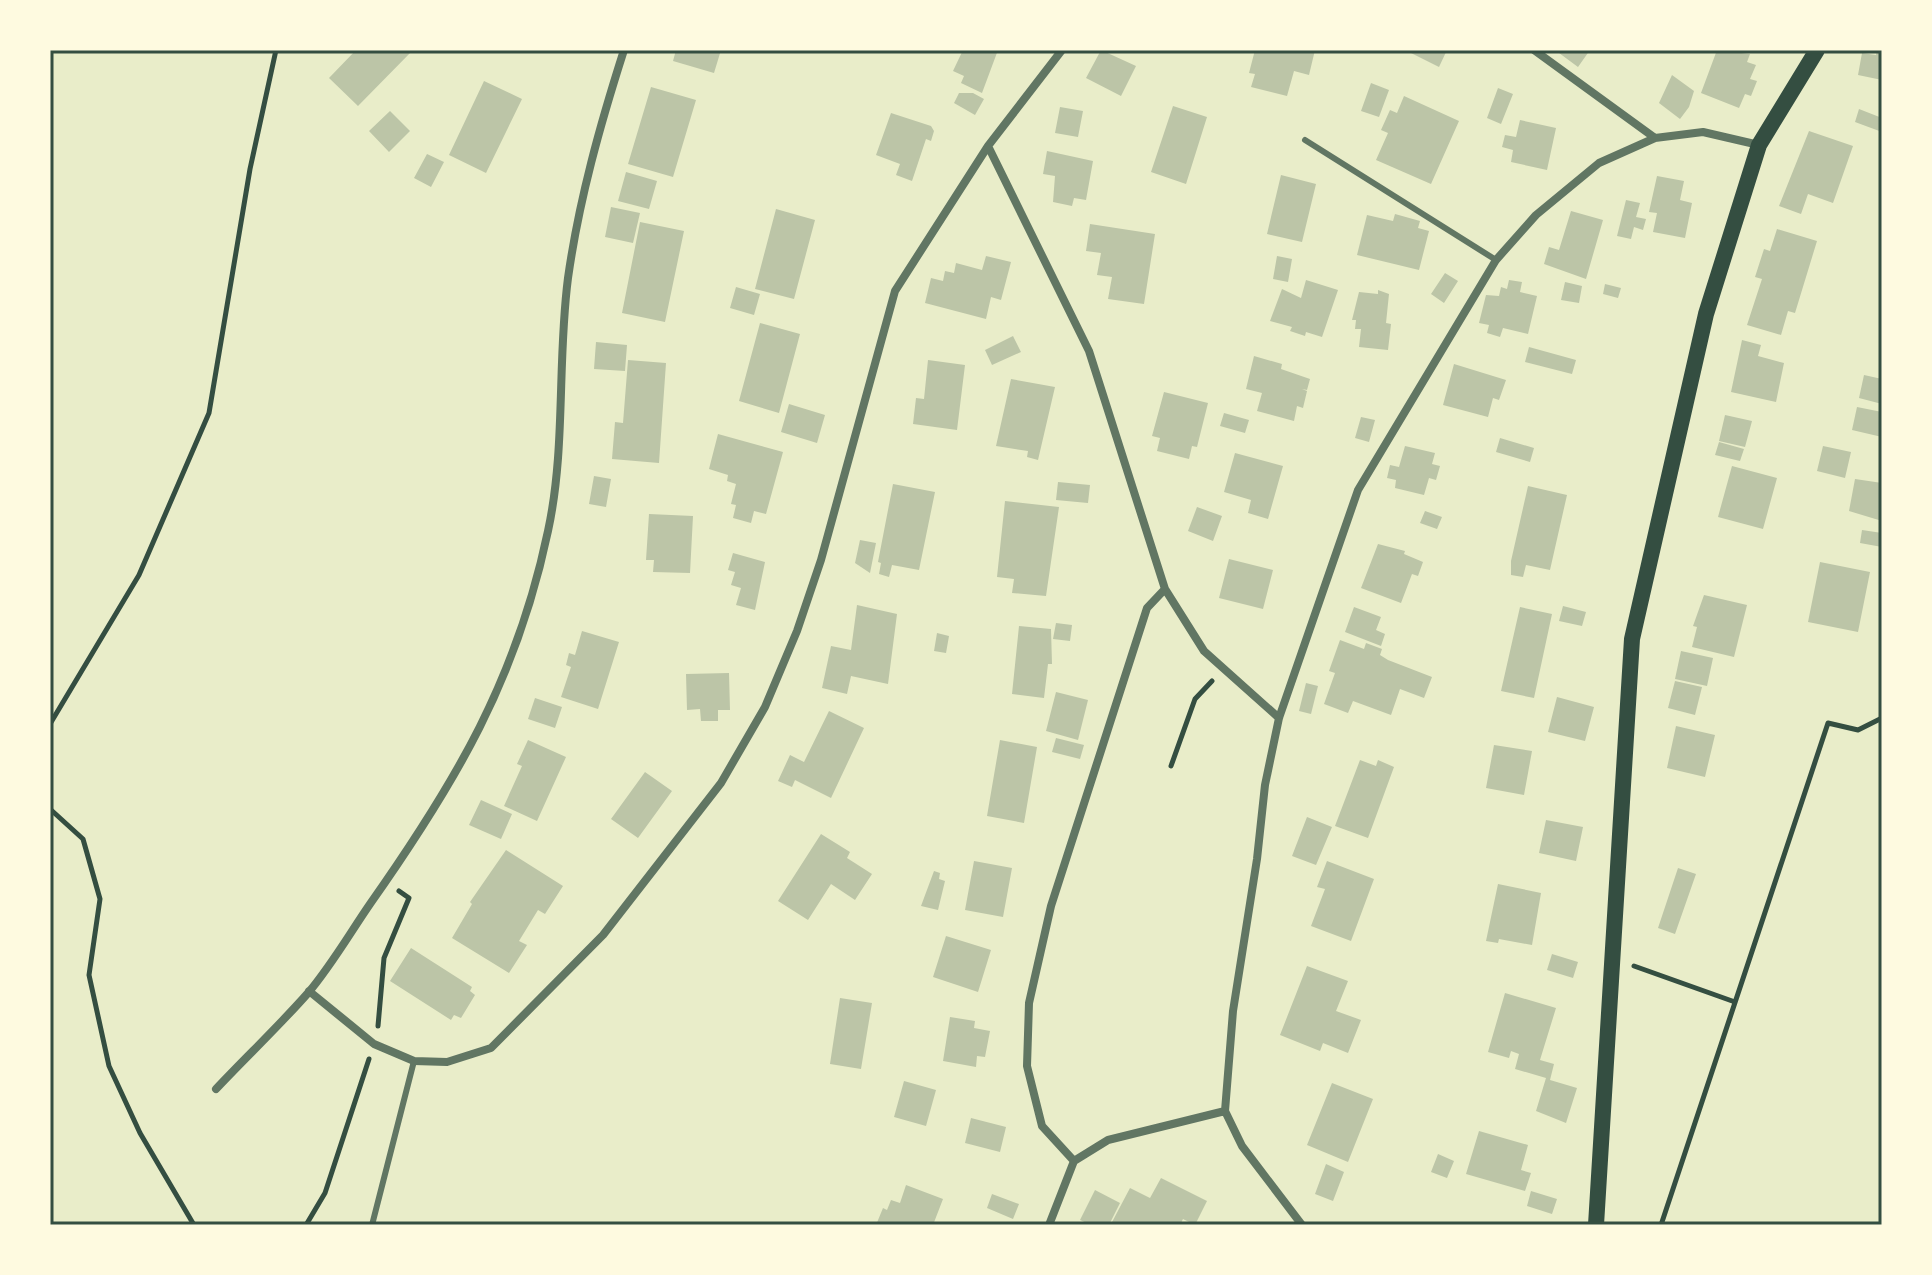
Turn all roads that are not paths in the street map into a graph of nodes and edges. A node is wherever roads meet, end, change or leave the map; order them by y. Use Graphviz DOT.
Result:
graph roads {
  1 [pos="624,50"];
  2 [pos="1062,50"];
  3 [pos="1534,50"];
  4 [pos="1817,50"];
  5 [pos="1655,138"];
  6 [pos="1305,140"];
  7 [pos="1759,145"];
  8 [pos="988,146"];
  9 [pos="1496,260"];
  10 [pos="1165,589"];
  11 [pos="1279,718"];
  12 [pos="309,991"];
  13 [pos="414,1061"];
  14 [pos="216,1089"];
  15 [pos="1225,1111"];
  16 [pos="1074,1161"];
  17 [pos="372,1225"];
  18 [pos="1049,1225"];
  19 [pos="1302,1225"];
  20 [pos="1596,1225"];
  1 -- 12 [label="street"];
  2 -- 8 [label="street"];
  3 -- 5 [label="street"];
  4 -- 7 [label="main road"];
  5 -- 7 [label="street"];
  5 -- 9 [label="street"];
  6 -- 9 [label="lane"];
  7 -- 20 [label="main road"];
  8 -- 10 [label="street"];
  8 -- 13 [label="street"];
  9 -- 11 [label="street"];
  10 -- 11 [label="street"];
  10 -- 16 [label="street"];
  11 -- 15 [label="street"];
  12 -- 13 [label="street"];
  12 -- 14 [label="street"];
  13 -- 17 [label="lane"];
  15 -- 16 [label="street"];
  15 -- 19 [label="street"];
  16 -- 18 [label="street"];
}
